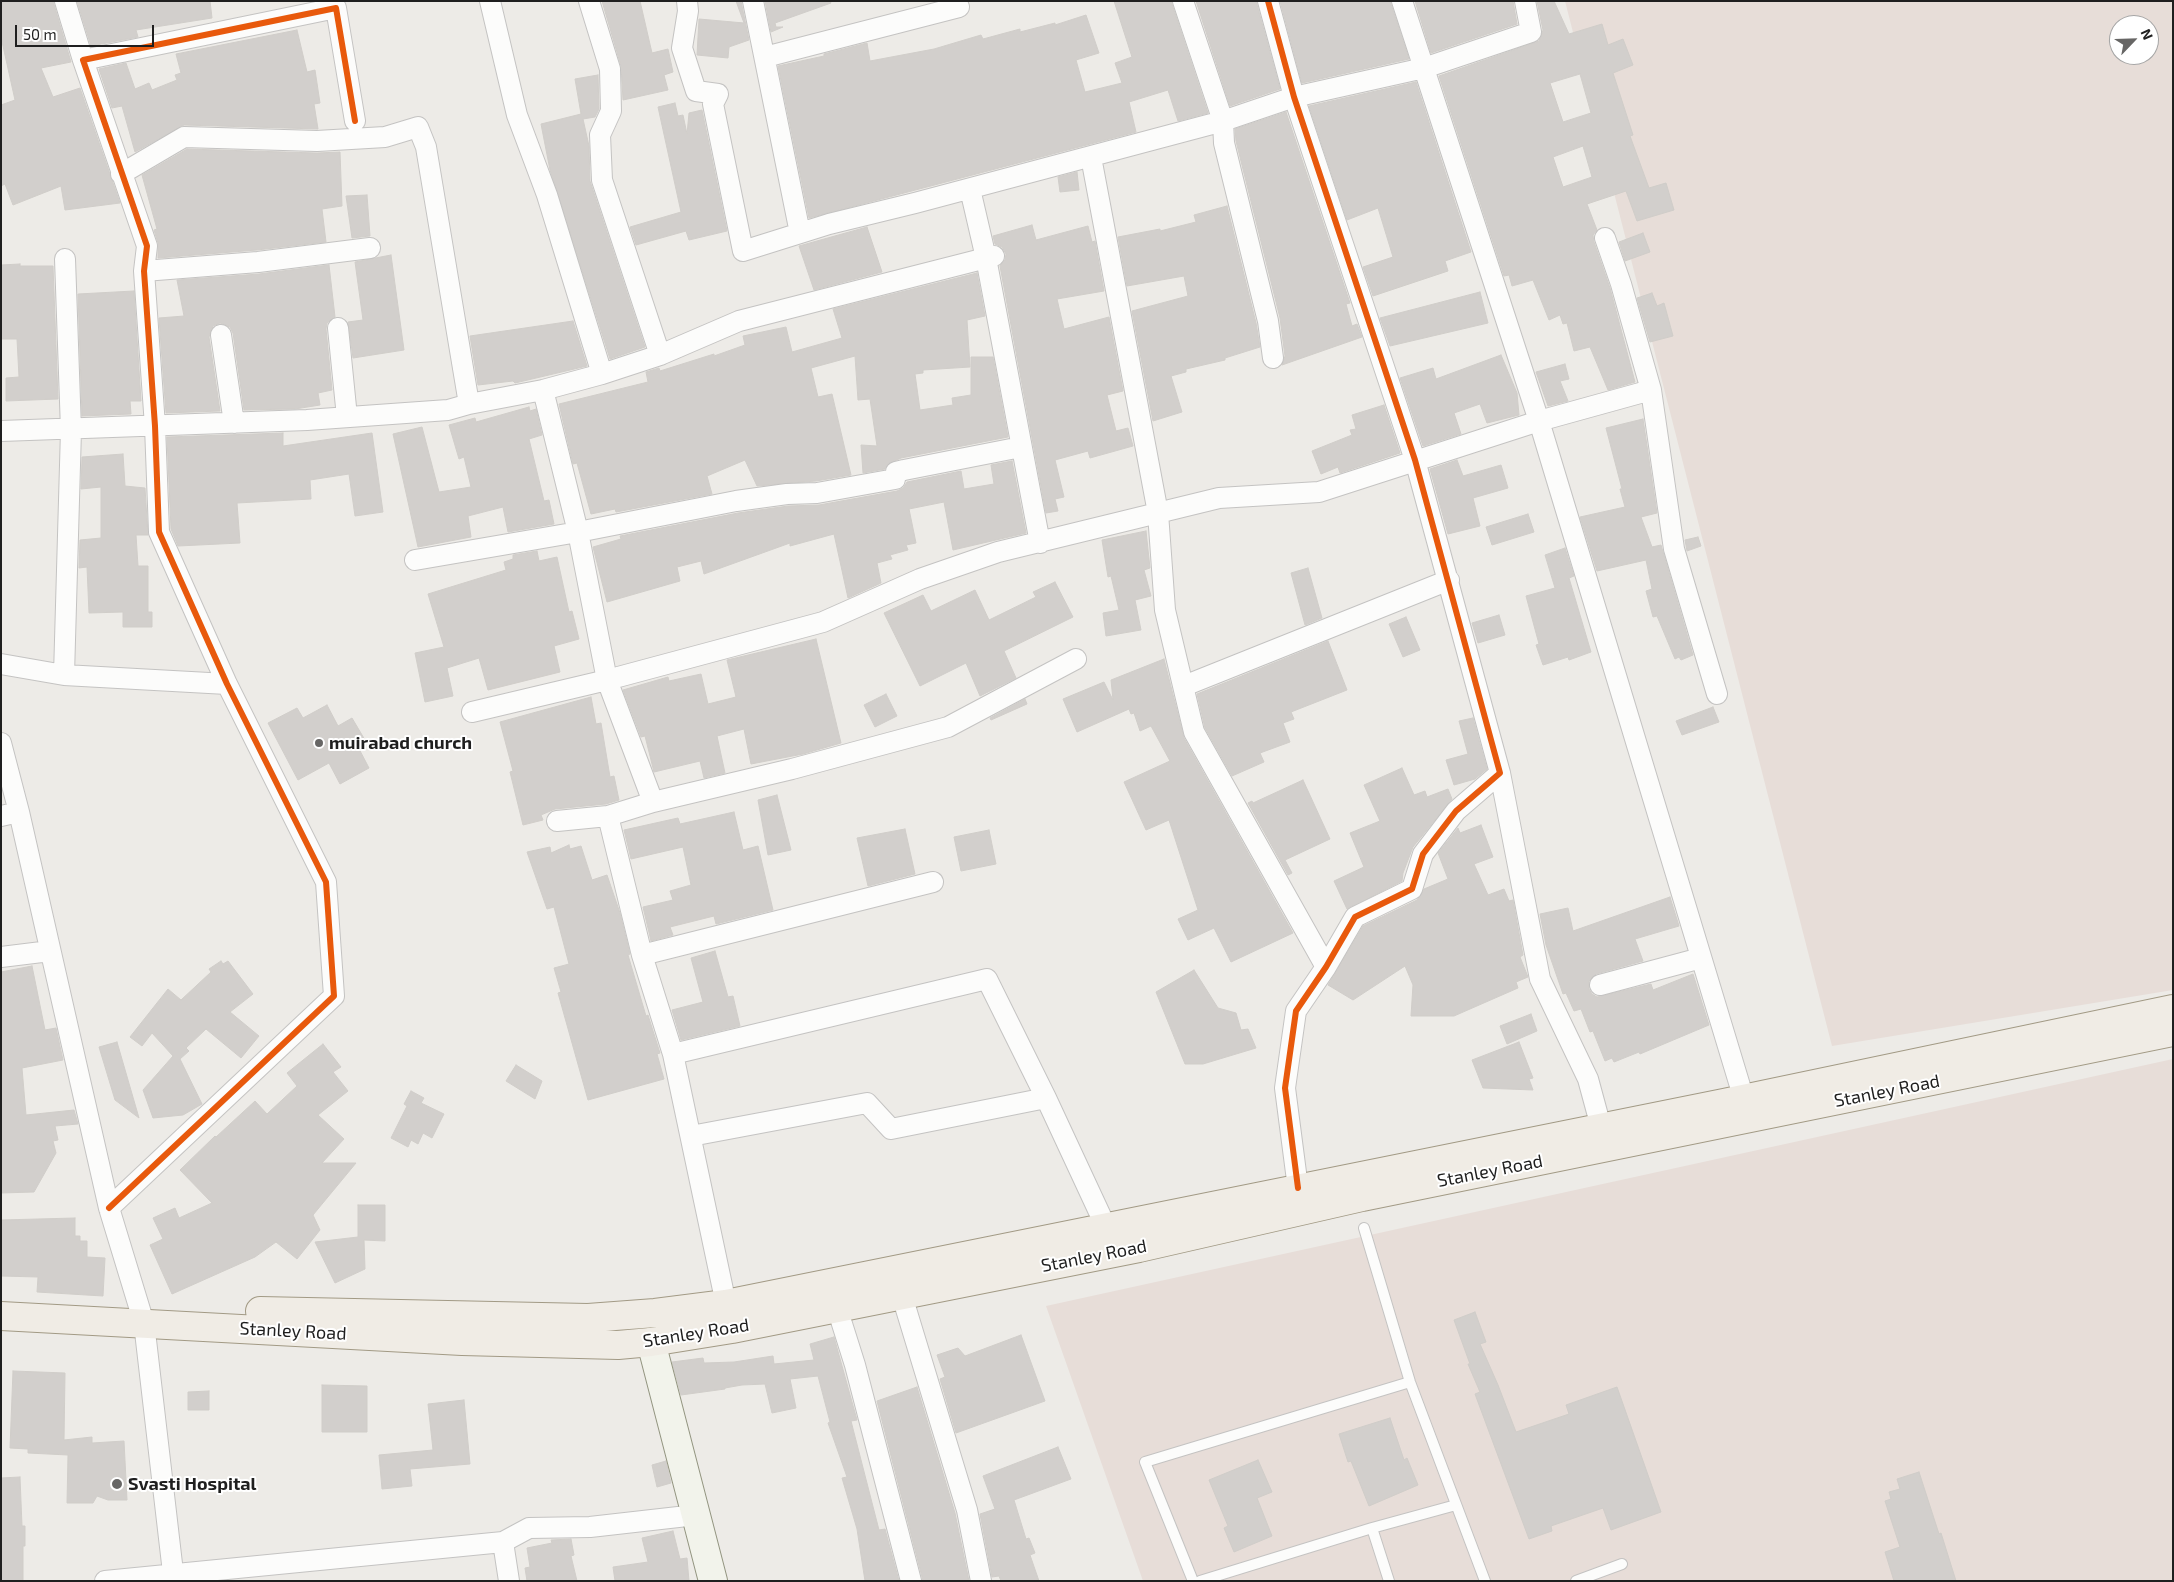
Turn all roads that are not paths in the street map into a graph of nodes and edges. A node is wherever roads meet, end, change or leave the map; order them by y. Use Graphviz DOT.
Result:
graph roads {
  1 [pos="65,1"];
  2 [pos="490,1"];
  3 [pos="589,1"];
  4 [pos="687,1"];
  5 [pos="753,1"];
  6 [pos="1183,1"];
  7 [pos="1268,1"];
  8 [pos="1402,1"];
  9 [pos="1525,1"];
  10 [pos="959,7"];
  11 [pos="765,57"];
  12 [pos="83,60"];
  13 [pos="1424,68"];
  14 [pos="1294,97"];
  15 [pos="355,121"];
  16 [pos="1223,121"];
  17 [pos="1091,157"];
  18 [pos="121,174"];
  19 [pos="970,189"];
  20 [pos="800,233"];
  21 [pos="1605,238"];
  22 [pos="370,248"];
  23 [pos="990,257"];
  24 [pos="65,259"];
  25 [pos="144,271"];
  26 [pos="338,328"];
  27 [pos="221,335"];
  28 [pos="660,355"];
  29 [pos="1273,358"];
  30 [pos="602,374"];
  31 [pos="543,390"];
  32 [pos="1651,390"];
  33 [pos="469,404"];
  34 [pos="347,417"];
  35 [pos="1539,421"];
  36 [pos="234,423"];
  37 [pos="155,426"];
  38 [pos="71,430"];
  39 [pos="1,431"];
  40 [pos="1021,447"];
  41 [pos="1415,460"];
  42 [pos="1158,513"];
  43 [pos="578,532"];
  44 [pos="1040,543"];
  45 [pos="415,560"];
  46 [pos="1449,580"];
  47 [pos="1076,659"];
  48 [pos="1,664"];
  49 [pos="64,675"];
  50 [pos="607,680"];
  51 [pos="227,684"];
  52 [pos="1184,686"];
  53 [pos="1717,694"];
  54 [pos="472,712"];
  55 [pos="1,743"];
  56 [pos="1500,774"];
  57 [pos="652,802"];
  58 [pos="10,814"];
  59 [pos="608,816"];
  60 [pos="557,821"];
  61 [pos="933,882"];
  62 [pos="50,951"];
  63 [pos="642,955"];
  64 [pos="1,956"];
  65 [pos="1701,958"];
  66 [pos="1326,967"];
  67 [pos="1600,985"];
  68 [pos="2173,1009"];
  69 [pos="2173,1032"];
  70 [pos="673,1054"];
  71 [pos="1046,1098"];
  72 [pos="1744,1099"];
  73 [pos="1601,1127"];
  74 [pos="691,1136"];
  75 [pos="1298,1188"];
  76 [pos="109,1208"];
  77 [pos="1106,1227"];
  78 [pos="1364,1228"];
  79 [pos="902,1296"];
  80 [pos="1,1298"];
  81 [pos="837,1308"];
  82 [pos="712,1315"];
  83 [pos="1,1316"];
  84 [pos="143,1316"];
  85 [pos="651,1342"];
  86 [pos="1410,1382"];
  87 [pos="1456,1505"];
  88 [pos="696,1515"];
  89 [pos="1372,1528"];
  90 [pos="503,1542"];
  91 [pos="1622,1564"];
  92 [pos="174,1578"];
  93 [pos="105,1581"];
  94 [pos="509,1581"];
  95 [pos="713,1581"];
  96 [pos="911,1581"];
  97 [pos="981,1581"];
  98 [pos="1193,1581"];
  99 [pos="1200,1581"];
  100 [pos="1388,1581"];
  101 [pos="1485,1581"];
  102 [pos="1576,1581"];
  1 -- 12 [label="street"];
  2 -- 30 [label="street"];
  3 -- 28 [label="street"];
  4 -- 20 [label="street"];
  5 -- 11 [label="street"];
  6 -- 16 [label="street"];
  7 -- 14 [label="street"];
  8 -- 13 [label="street"];
  9 -- 13 [label="street"];
  10 -- 11 [label="street"];
  11 -- 20 [label="street"];
  12 -- 15 [label="street"];
  12 -- 18 [label="street"];
  13 -- 14 [label="street"];
  13 -- 35 [label="street"];
  14 -- 16 [label="street"];
  14 -- 41 [label="street"];
  16 -- 17 [label="street"];
  16 -- 29 [label="street"];
  17 -- 19 [label="street"];
  17 -- 42 [label="street"];
  18 -- 25 [label="street"];
  18 -- 33 [label="street"];
  19 -- 20 [label="street"];
  19 -- 23 [label="street"];
  21 -- 32 [label="street"];
  22 -- 25 [label="street"];
  23 -- 28 [label="street"];
  23 -- 40 [label="street"];
  24 -- 38 [label="street"];
  25 -- 37 [label="street"];
  26 -- 34 [label="street"];
  27 -- 36 [label="street"];
  28 -- 30 [label="street"];
  30 -- 31 [label="street"];
  31 -- 33 [label="street"];
  31 -- 43 [label="street"];
  32 -- 35 [label="street"];
  32 -- 53 [label="street"];
  33 -- 34 [label="street"];
  34 -- 36 [label="street"];
  35 -- 41 [label="street"];
  35 -- 65 [label="street"];
  36 -- 37 [label="street"];
  37 -- 38 [label="street"];
  37 -- 51 [label="street"];
  38 -- 39 [label="street"];
  38 -- 49 [label="street"];
  40 -- 43 [label="street"];
  40 -- 44 [label="street"];
  41 -- 42 [label="street"];
  41 -- 46 [label="street"];
  42 -- 44 [label="street"];
  42 -- 52 [label="street"];
  43 -- 45 [label="street"];
  43 -- 50 [label="street"];
  44 -- 50 [label="street"];
  46 -- 52 [label="street"];
  46 -- 56 [label="street"];
  47 -- 57 [label="street"];
  48 -- 49 [label="street"];
  49 -- 51 [label="street"];
  50 -- 54 [label="street"];
  50 -- 57 [label="street"];
  51 -- 76 [label="street"];
  52 -- 66 [label="street"];
  55 -- 58 [label="street"];
  56 -- 66 [label="street"];
  56 -- 73 [label="street"];
  57 -- 59 [label="street"];
  58 -- 62 [label="street"];
  59 -- 60 [label="street"];
  59 -- 63 [label="street"];
  61 -- 63 [label="street"];
  62 -- 64 [label="street"];
  62 -- 76 [label="street"];
  63 -- 70 [label="street"];
  65 -- 67 [label="street"];
  65 -- 72 [label="street"];
  66 -- 75 [label="street"];
  68 -- 72 [label="main road, Stanley Road"];
  69 -- 79 [label="main road, Stanley Road"];
  70 -- 71 [label="street"];
  70 -- 74 [label="street"];
  71 -- 74 [label="street"];
  71 -- 77 [label="street"];
  72 -- 73 [label="main road, Stanley Road"];
  73 -- 75 [label="main road, Stanley Road"];
  74 -- 82 [label="street"];
  75 -- 77 [label="main road, Stanley Road"];
  76 -- 84 [label="street"];
  77 -- 82 [label="main road, Stanley Road"];
  78 -- 86 [label="lane"];
  79 -- 81 [label="main road, Stanley Road"];
  79 -- 97 [label="street"];
  80 -- 84 [label="main road, Stanley Road"];
  81 -- 82 [label="main road, Stanley Road"];
  81 -- 96 [label="street"];
  82 -- 84 [label="main road, Stanley Road"];
  82 -- 85 [label="main road, Stanley Road"];
  83 -- 84 [label="main road, Stanley Road"];
  84 -- 85 [label="main road, Stanley Road"];
  84 -- 92 [label="street"];
  85 -- 88 [label="street"];
  86 -- 87 [label="lane"];
  86 -- 98 [label="lane"];
  87 -- 89 [label="lane"];
  87 -- 101 [label="lane"];
  88 -- 90 [label="street"];
  88 -- 95 [label="street"];
  89 -- 99 [label="lane"];
  89 -- 100 [label="lane"];
  90 -- 92 [label="street"];
  90 -- 94 [label="street"];
  91 -- 102 [label="lane"];
  92 -- 93 [label="street"];
}
